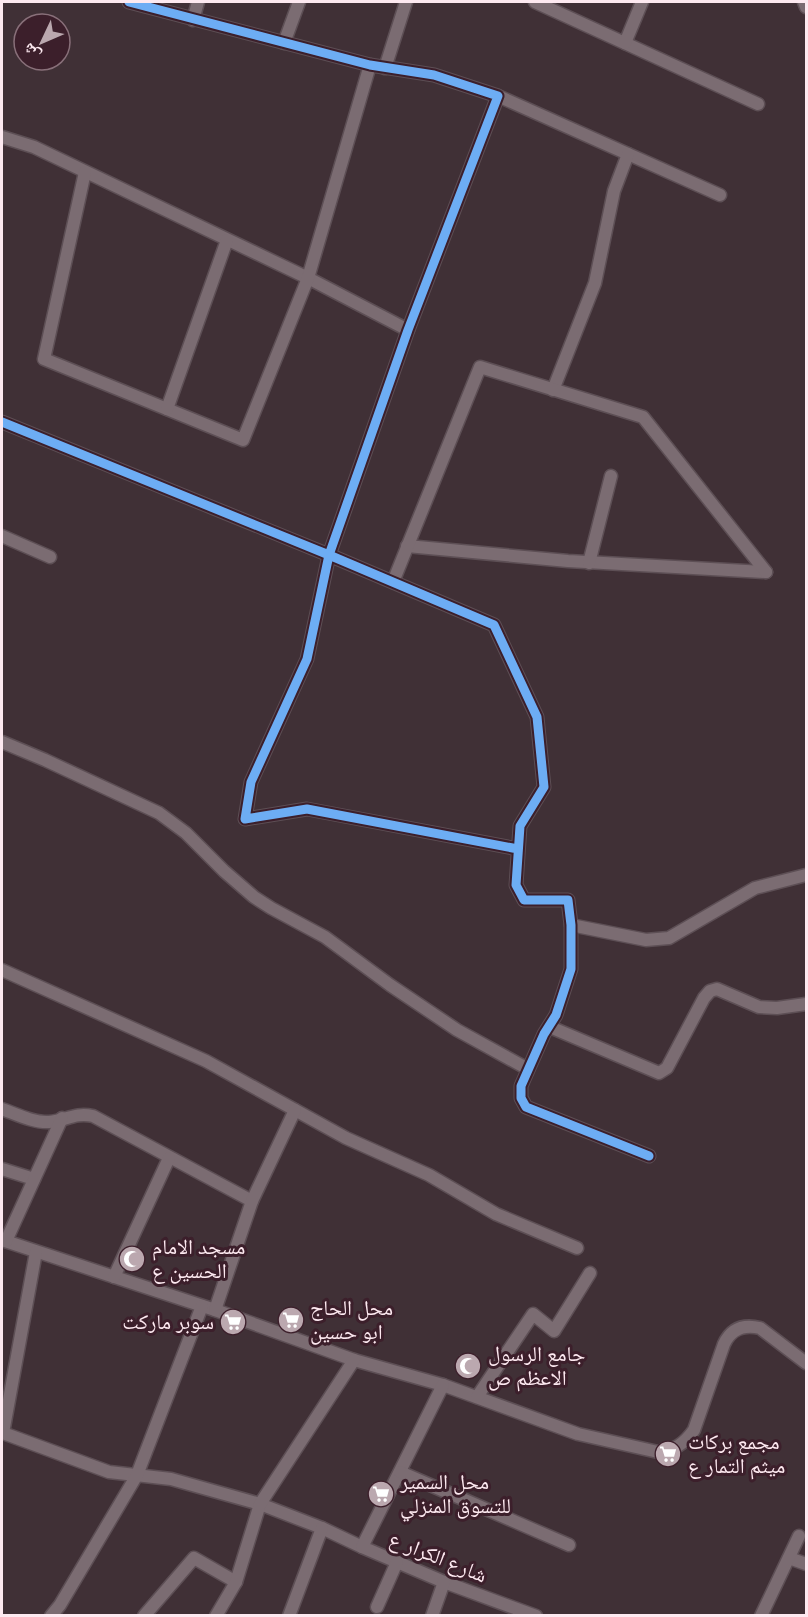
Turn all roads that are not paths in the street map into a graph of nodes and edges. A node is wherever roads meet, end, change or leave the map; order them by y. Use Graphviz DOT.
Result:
graph roads {
  1 [pos="129,2"];
  2 [pos="198,2"];
  3 [pos="298,2"];
  4 [pos="406,2"];
  5 [pos="535,2"];
  6 [pos="642,2"];
  7 [pos="804,2"];
  8 [pos="807,7"];
  9 [pos="193,20"];
  10 [pos="284,43"];
  11 [pos="625,43"];
  12 [pos="370,65"];
  13 [pos="385,68"];
  14 [pos="498,96"];
  15 [pos="758,104"];
  16 [pos="2,137"];
  17 [pos="628,154"];
  18 [pos="85,172"];
  19 [pos="720,195"];
  20 [pos="227,240"];
  21 [pos="308,278"];
  22 [pos="408,330"];
  23 [pos="554,390"];
  24 [pos="167,409"];
  25 [pos="2,422"];
  26 [pos="611,476"];
  27 [pos="2,536"];
  28 [pos="407,546"];
  29 [pos="329,555"];
  30 [pos="50,557"];
  31 [pos="590,563"];
  32 [pos="393,582"];
  33 [pos="2,742"];
  34 [pos="518,849"];
  35 [pos="807,875"];
  36 [pos="571,925"];
  37 [pos="2,970"];
  38 [pos="807,1004"];
  39 [pos="550,1027"];
  40 [pos="528,1069"];
  41 [pos="2,1110"];
  42 [pos="295,1110"];
  43 [pos="62,1118"];
  44 [pos="648,1156"];
  45 [pos="169,1158"];
  46 [pos="2,1168"];
  47 [pos="34,1179"];
  48 [pos="252,1201"];
  49 [pos="4,1241"];
  50 [pos="577,1248"];
  51 [pos="36,1252"];
  52 [pos="590,1273"];
  53 [pos="114,1277"];
  54 [pos="202,1306"];
  55 [pos="215,1310"];
  56 [pos="354,1360"];
  57 [pos="807,1363"];
  58 [pos="443,1384"];
  59 [pos="477,1397"];
  60 [pos="400,1472"];
  61 [pos="136,1475"];
  62 [pos="260,1504"];
  63 [pos="322,1528"];
  64 [pos="799,1536"];
  65 [pos="569,1545"];
  66 [pos="362,1547"];
  67 [pos="789,1558"];
  68 [pos="397,1562"];
  69 [pos="807,1564"];
  70 [pos="236,1582"];
  71 [pos="444,1582"];
  72 [pos="377,1607"];
  73 [pos="51,1616"];
  74 [pos="144,1616"];
  75 [pos="216,1616"];
  76 [pos="289,1616"];
  77 [pos="432,1616"];
  78 [pos="536,1616"];
  79 [pos="761,1616"];
  1 -- 9 [label="street"];
  2 -- 9 [label="street"];
  3 -- 10 [label="street"];
  4 -- 13 [label="street"];
  5 -- 11 [label="street"];
  6 -- 11 [label="street"];
  7 -- 8 [label="street"];
  9 -- 10 [label="street"];
  10 -- 12 [label="street"];
  11 -- 15 [label="street"];
  12 -- 13 [label="street"];
  12 -- 21 [label="street"];
  13 -- 14 [label="street"];
  14 -- 17 [label="street"];
  14 -- 22 [label="street"];
  16 -- 18 [label="street"];
  17 -- 19 [label="street"];
  17 -- 23 [label="street"];
  18 -- 20 [label="street"];
  18 -- 24 [label="street"];
  20 -- 21 [label="street"];
  20 -- 24 [label="street"];
  21 -- 22 [label="street"];
  21 -- 24 [label="street"];
  22 -- 29 [label="street"];
  23 -- 28 [label="street"];
  23 -- 31 [label="street"];
  25 -- 29 [label="street"];
  26 -- 31 [label="street"];
  27 -- 30 [label="street"];
  28 -- 31 [label="street"];
  28 -- 32 [label="street"];
  29 -- 32 [label="street"];
  29 -- 34 [label="street"];
  32 -- 34 [label="street"];
  33 -- 40 [label="street"];
  34 -- 36 [label="street"];
  35 -- 36 [label="street"];
  36 -- 39 [label="street"];
  37 -- 42 [label="street"];
  38 -- 39 [label="street"];
  39 -- 40 [label="street"];
  40 -- 44 [label="street"];
  41 -- 43 [label="street"];
  42 -- 48 [label="street"];
  42 -- 50 [label="street"];
  43 -- 45 [label="street"];
  43 -- 47 [label="street"];
  45 -- 48 [label="street"];
  45 -- 53 [label="street"];
  46 -- 47 [label="street"];
  47 -- 49 [label="street"];
  48 -- 55 [label="street"];
  49 -- 51 [label="street"];
  51 -- 53 [label="street"];
  51 -- 61 [label="street"];
  52 -- 59 [label="street"];
  53 -- 54 [label="street"];
  54 -- 55 [label="street"];
  54 -- 61 [label="street"];
  55 -- 56 [label="street"];
  56 -- 58 [label="street"];
  56 -- 62 [label="street"];
  57 -- 59 [label="street"];
  58 -- 59 [label="street"];
  58 -- 60 [label="street, شارع الكرار ع"];
  60 -- 65 [label="street"];
  60 -- 66 [label="street, شارع الكرار ع"];
  61 -- 62 [label="street"];
  61 -- 73 [label="street"];
  62 -- 63 [label="street"];
  62 -- 70 [label="street"];
  63 -- 66 [label="street"];
  63 -- 76 [label="street"];
  64 -- 67 [label="street"];
  66 -- 68 [label="street, شارع الكرار ع"];
  67 -- 69 [label="street"];
  67 -- 79 [label="street"];
  68 -- 71 [label="street, شارع الكرار ع"];
  68 -- 72 [label="street"];
  70 -- 74 [label="street"];
  70 -- 75 [label="street"];
  71 -- 77 [label="street"];
  71 -- 78 [label="street, شارع الكرار ع"];
}
